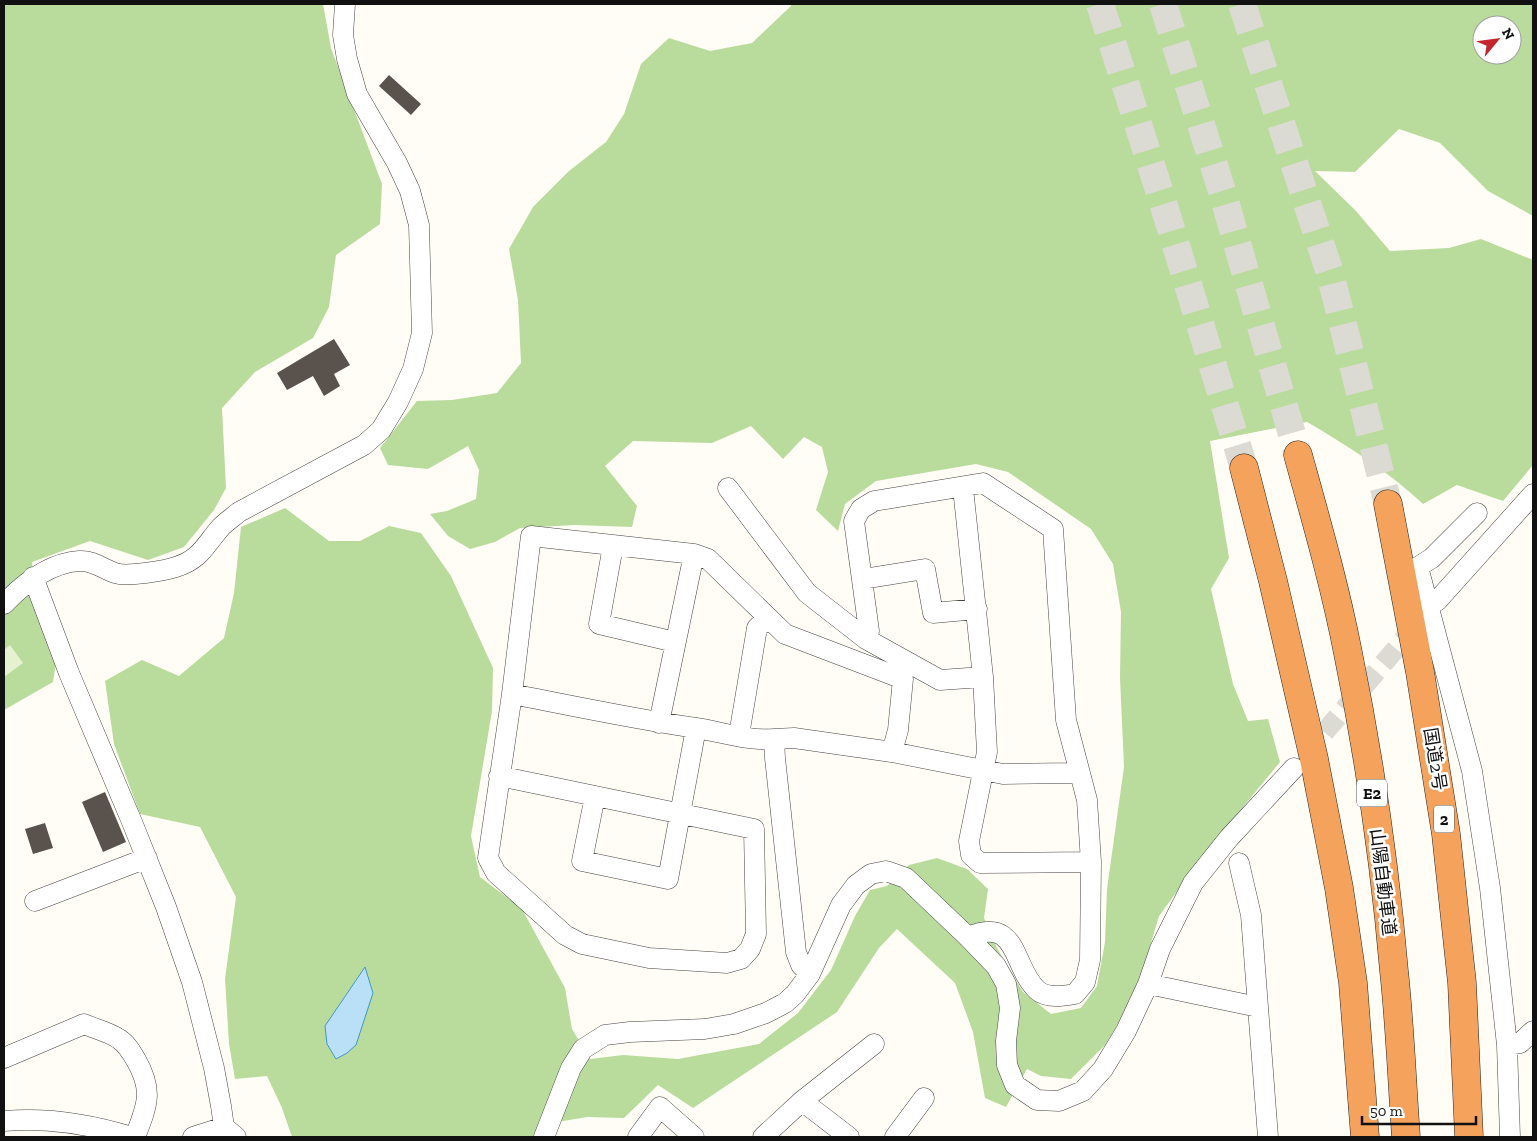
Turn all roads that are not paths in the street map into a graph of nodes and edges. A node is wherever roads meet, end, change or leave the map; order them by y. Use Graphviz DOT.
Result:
graph roads {
  1 [pos="345,4"];
  2 [pos="1298,455"];
  3 [pos="1244,468"];
  4 [pos="728,488"];
  5 [pos="963,488"];
  6 [pos="1533,494"];
  7 [pos="1388,504"];
  8 [pos="1477,513"];
  9 [pos="613,546"];
  10 [pos="694,554"];
  11 [pos="34,577"];
  12 [pos="862,579"];
  13 [pos="1437,601"];
  14 [pos="4,604"];
  15 [pos="977,609"];
  16 [pos="767,618"];
  17 [pos="866,639"];
  18 [pos="675,642"];
  19 [pos="983,677"];
  20 [pos="512,694"];
  21 [pos="659,723"];
  22 [pos="696,728"];
  23 [pos="739,736"];
  24 [pos="774,739"];
  25 [pos="892,752"];
  26 [pos="1294,768"];
  27 [pos="983,769"];
  28 [pos="1079,772"];
  29 [pos="499,776"];
  30 [pos="595,796"];
  31 [pos="681,814"];
  32 [pos="146,858"];
  33 [pos="1091,862"];
  34 [pos="1239,863"];
  35 [pos="35,901"];
  36 [pos="968,937"];
  37 [pos="810,974"];
  38 [pos="1148,984"];
  39 [pos="1258,1007"];
  40 [pos="1533,1032"];
  41 [pos="874,1044"];
  42 [pos="1507,1045"];
  43 [pos="4,1058"];
  44 [pos="924,1098"];
  45 [pos="802,1101"];
  46 [pos="4,1121"];
  47 [pos="230,1132"];
  48 [pos="133,1137"];
  49 [pos="194,1137"];
  50 [pos="544,1137"];
  51 [pos="638,1137"];
  52 [pos="694,1137"];
  53 [pos="762,1137"];
  54 [pos="849,1137"];
  55 [pos="896,1137"];
  56 [pos="1268,1137"];
  57 [pos="1365,1137"];
  58 [pos="1406,1137"];
  59 [pos="1469,1137"];
  60 [pos="1510,1137"];
  1 -- 11 [label="street"];
  2 -- 58 [label="highway, 山陽自動車道 / E2"];
  3 -- 57 [label="highway"];
  4 -- 17 [label="street"];
  5 -- 12 [label="street"];
  5 -- 15 [label="street"];
  5 -- 28 [label="street"];
  6 -- 13 [label="street"];
  7 -- 59 [label="highway, 国道2号 / 2"];
  8 -- 42 [label="street"];
  9 -- 10 [label="street"];
  9 -- 18 [label="street"];
  9 -- 20 [label="street"];
  10 -- 16 [label="street"];
  10 -- 18 [label="street"];
  11 -- 14 [label="street"];
  11 -- 32 [label="street"];
  12 -- 15 [label="street"];
  12 -- 17 [label="street"];
  15 -- 19 [label="street"];
  16 -- 23 [label="street"];
  16 -- 25 [label="street"];
  17 -- 19 [label="street"];
  18 -- 21 [label="street"];
  19 -- 27 [label="street"];
  20 -- 21 [label="street"];
  20 -- 29 [label="street"];
  21 -- 22 [label="street"];
  22 -- 23 [label="street"];
  22 -- 31 [label="street"];
  23 -- 24 [label="street"];
  24 -- 25 [label="street"];
  24 -- 37 [label="street"];
  25 -- 27 [label="street"];
  26 -- 38 [label="street"];
  27 -- 28 [label="street"];
  27 -- 33 [label="street"];
  28 -- 33 [label="street"];
  29 -- 30 [label="street"];
  29 -- 31 [label="street"];
  30 -- 31 [label="street"];
  30 -- 31 [label="street"];
  32 -- 35 [label="street"];
  32 -- 47 [label="street"];
  33 -- 36 [label="street"];
  34 -- 39 [label="street"];
  36 -- 37 [label="street"];
  36 -- 38 [label="street"];
  37 -- 50 [label="street"];
  38 -- 39 [label="street"];
  39 -- 56 [label="street"];
  40 -- 42 [label="street"];
  41 -- 45 [label="street"];
  42 -- 60 [label="street"];
  43 -- 48 [label="street"];
  44 -- 55 [label="street"];
  45 -- 53 [label="street"];
  45 -- 54 [label="street"];
  46 -- 48 [label="street"];
  47 -- 49 [label="street"];
  51 -- 52 [label="street"];
}
